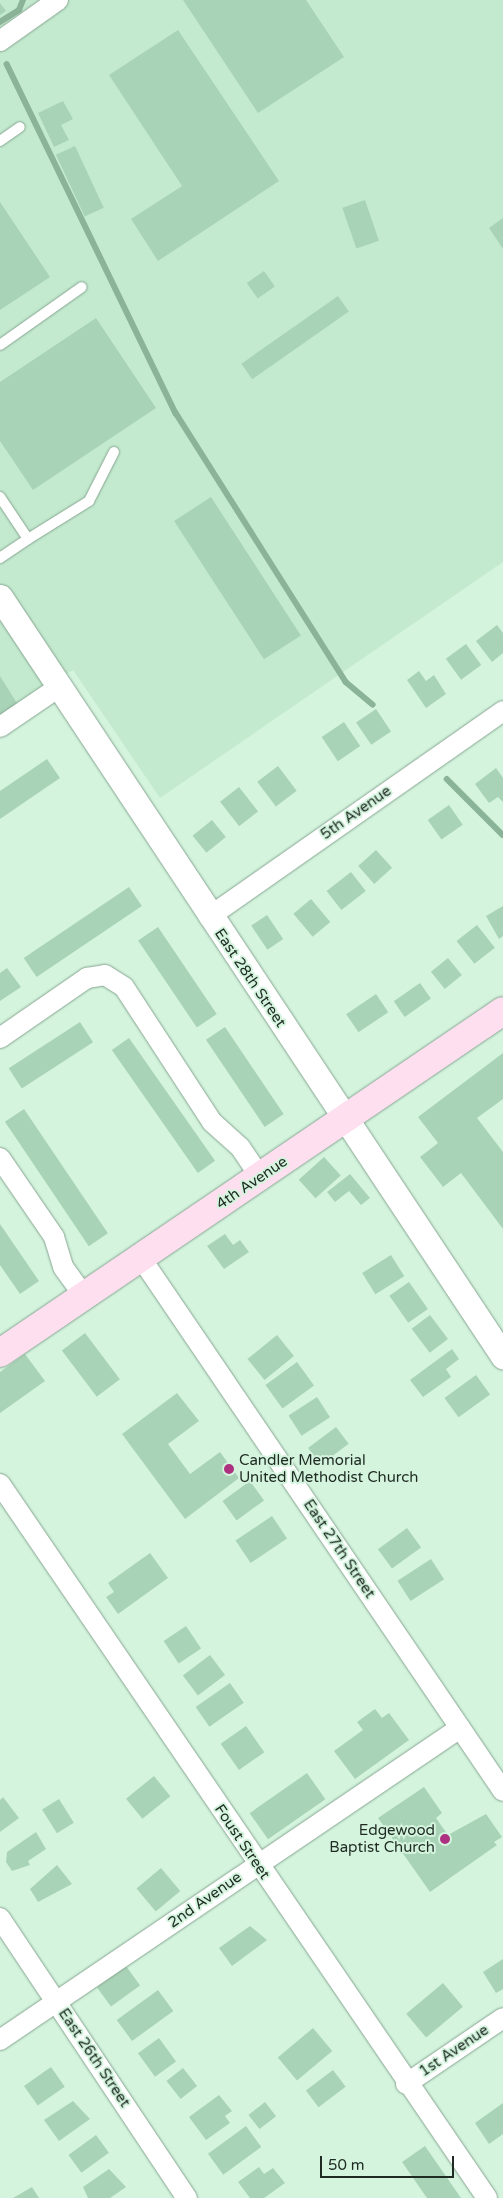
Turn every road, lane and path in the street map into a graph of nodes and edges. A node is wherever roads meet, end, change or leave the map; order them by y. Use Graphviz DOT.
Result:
graph roads {
  1 [pos="54,1"];
  2 [pos="0,40"];
  3 [pos="20,127"];
  4 [pos="0,141"];
  5 [pos="82,287"];
  6 [pos="0,345"];
  7 [pos="114,452"];
  8 [pos="0,497"];
  9 [pos="28,539"];
  10 [pos="0,558"];
  11 [pos="0,597"];
  12 [pos="59,687"];
  13 [pos="503,711"];
  14 [pos="0,727"];
  15 [pos="209,917"];
  16 [pos="503,1011"];
  17 [pos="0,1038"];
  18 [pos="345,1120"];
  19 [pos="0,1158"];
  20 [pos="260,1177"];
  21 [pos="142,1258"];
  22 [pos="84,1296"];
  23 [pos="501,1349"];
  24 [pos="0,1353"];
  25 [pos="0,1484"];
  26 [pos="460,1728"];
  27 [pos="503,1791"];
  28 [pos="257,1864"];
  29 [pos="0,1918"];
  30 [pos="57,2002"];
  31 [pos="503,2018"];
  32 [pos="0,2040"];
  33 [pos="406,2084"];
  34 [pos="187,2198"];
  35 [pos="487,2198"];
  1 -- 2 [label="street"];
  3 -- 4 [label="lane"];
  5 -- 6 [label="lane"];
  7 -- 9 [label="lane"];
  8 -- 9 [label="lane"];
  9 -- 10 [label="lane"];
  11 -- 12 [label="street, East 28th Street"];
  12 -- 14 [label="street"];
  12 -- 15 [label="street, East 28th Street"];
  13 -- 15 [label="street, 5th Avenue"];
  15 -- 18 [label="street, East 28th Street"];
  16 -- 18 [label="main road, 4th Avenue"];
  17 -- 20 [label="street"];
  18 -- 20 [label="main road, 4th Avenue"];
  18 -- 23 [label="street, East 28th Street"];
  19 -- 22 [label="street"];
  20 -- 21 [label="main road, 4th Avenue"];
  21 -- 22 [label="main road, 4th Avenue"];
  21 -- 26 [label="street, East 27th Street"];
  22 -- 24 [label="main road, 4th Avenue"];
  25 -- 28 [label="street, Foust Street"];
  26 -- 27 [label="street, East 27th Street"];
  26 -- 28 [label="street, 2nd Avenue"];
  28 -- 30 [label="street, 2nd Avenue"];
  28 -- 33 [label="street, Foust Street"];
  29 -- 30 [label="street, East 26th Street"];
  30 -- 32 [label="street, 2nd Avenue"];
  30 -- 34 [label="street, East 26th Street"];
  31 -- 33 [label="street, 1st Avenue"];
  33 -- 35 [label="street, Foust Street"];
}
